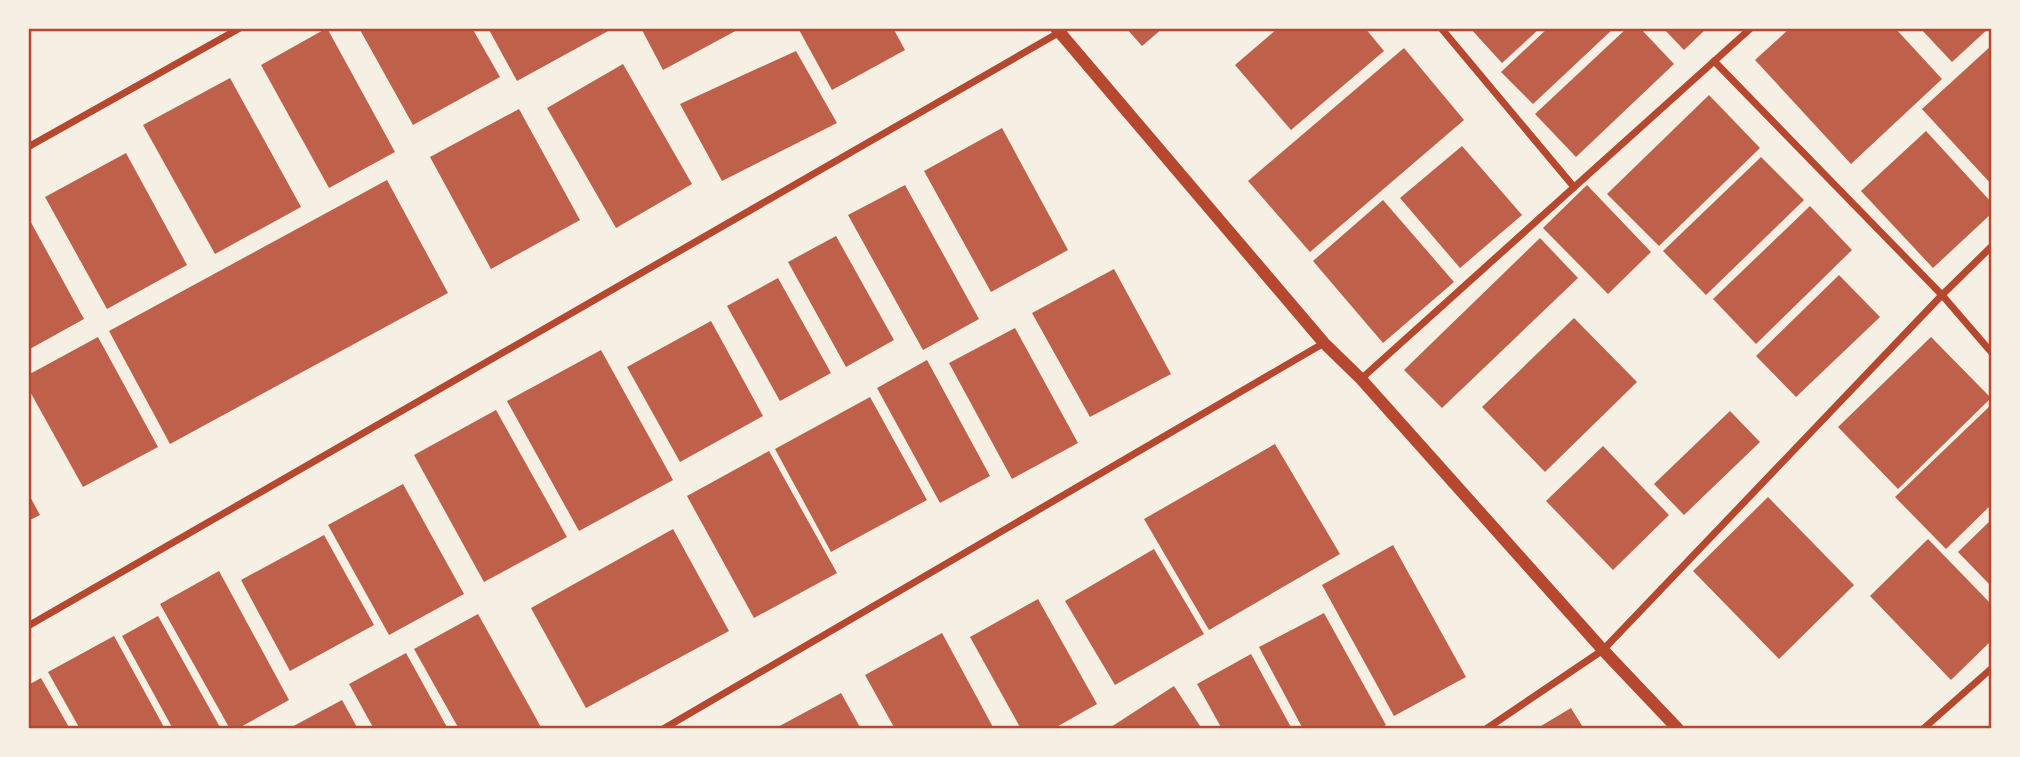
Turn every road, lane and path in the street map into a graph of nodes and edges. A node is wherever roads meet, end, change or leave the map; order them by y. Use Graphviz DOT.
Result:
graph roads {
  1 [pos="240,28"];
  2 [pos="1441,28"];
  3 [pos="1751,28"];
  4 [pos="1058,30"];
  5 [pos="1714,61"];
  6 [pos="28,147"];
  7 [pos="1574,187"];
  8 [pos="1992,246"];
  9 [pos="1942,295"];
  10 [pos="1324,343"];
  11 [pos="1992,353"];
  12 [pos="1361,379"];
  13 [pos="28,626"];
  14 [pos="1603,650"];
  15 [pos="1992,668"];
  16 [pos="663,729"];
  17 [pos="1486,729"];
  18 [pos="1678,729"];
  19 [pos="1923,729"];
  1 -- 6 [label="street"];
  2 -- 7 [label="street"];
  3 -- 5 [label="street"];
  4 -- 10 [label="street"];
  4 -- 13 [label="street"];
  5 -- 7 [label="street"];
  5 -- 9 [label="street"];
  7 -- 12 [label="street"];
  8 -- 9 [label="street"];
  9 -- 11 [label="street"];
  9 -- 14 [label="street"];
  10 -- 12 [label="street"];
  10 -- 16 [label="street"];
  12 -- 14 [label="street"];
  14 -- 17 [label="street"];
  14 -- 18 [label="street"];
  15 -- 19 [label="street"];
}
